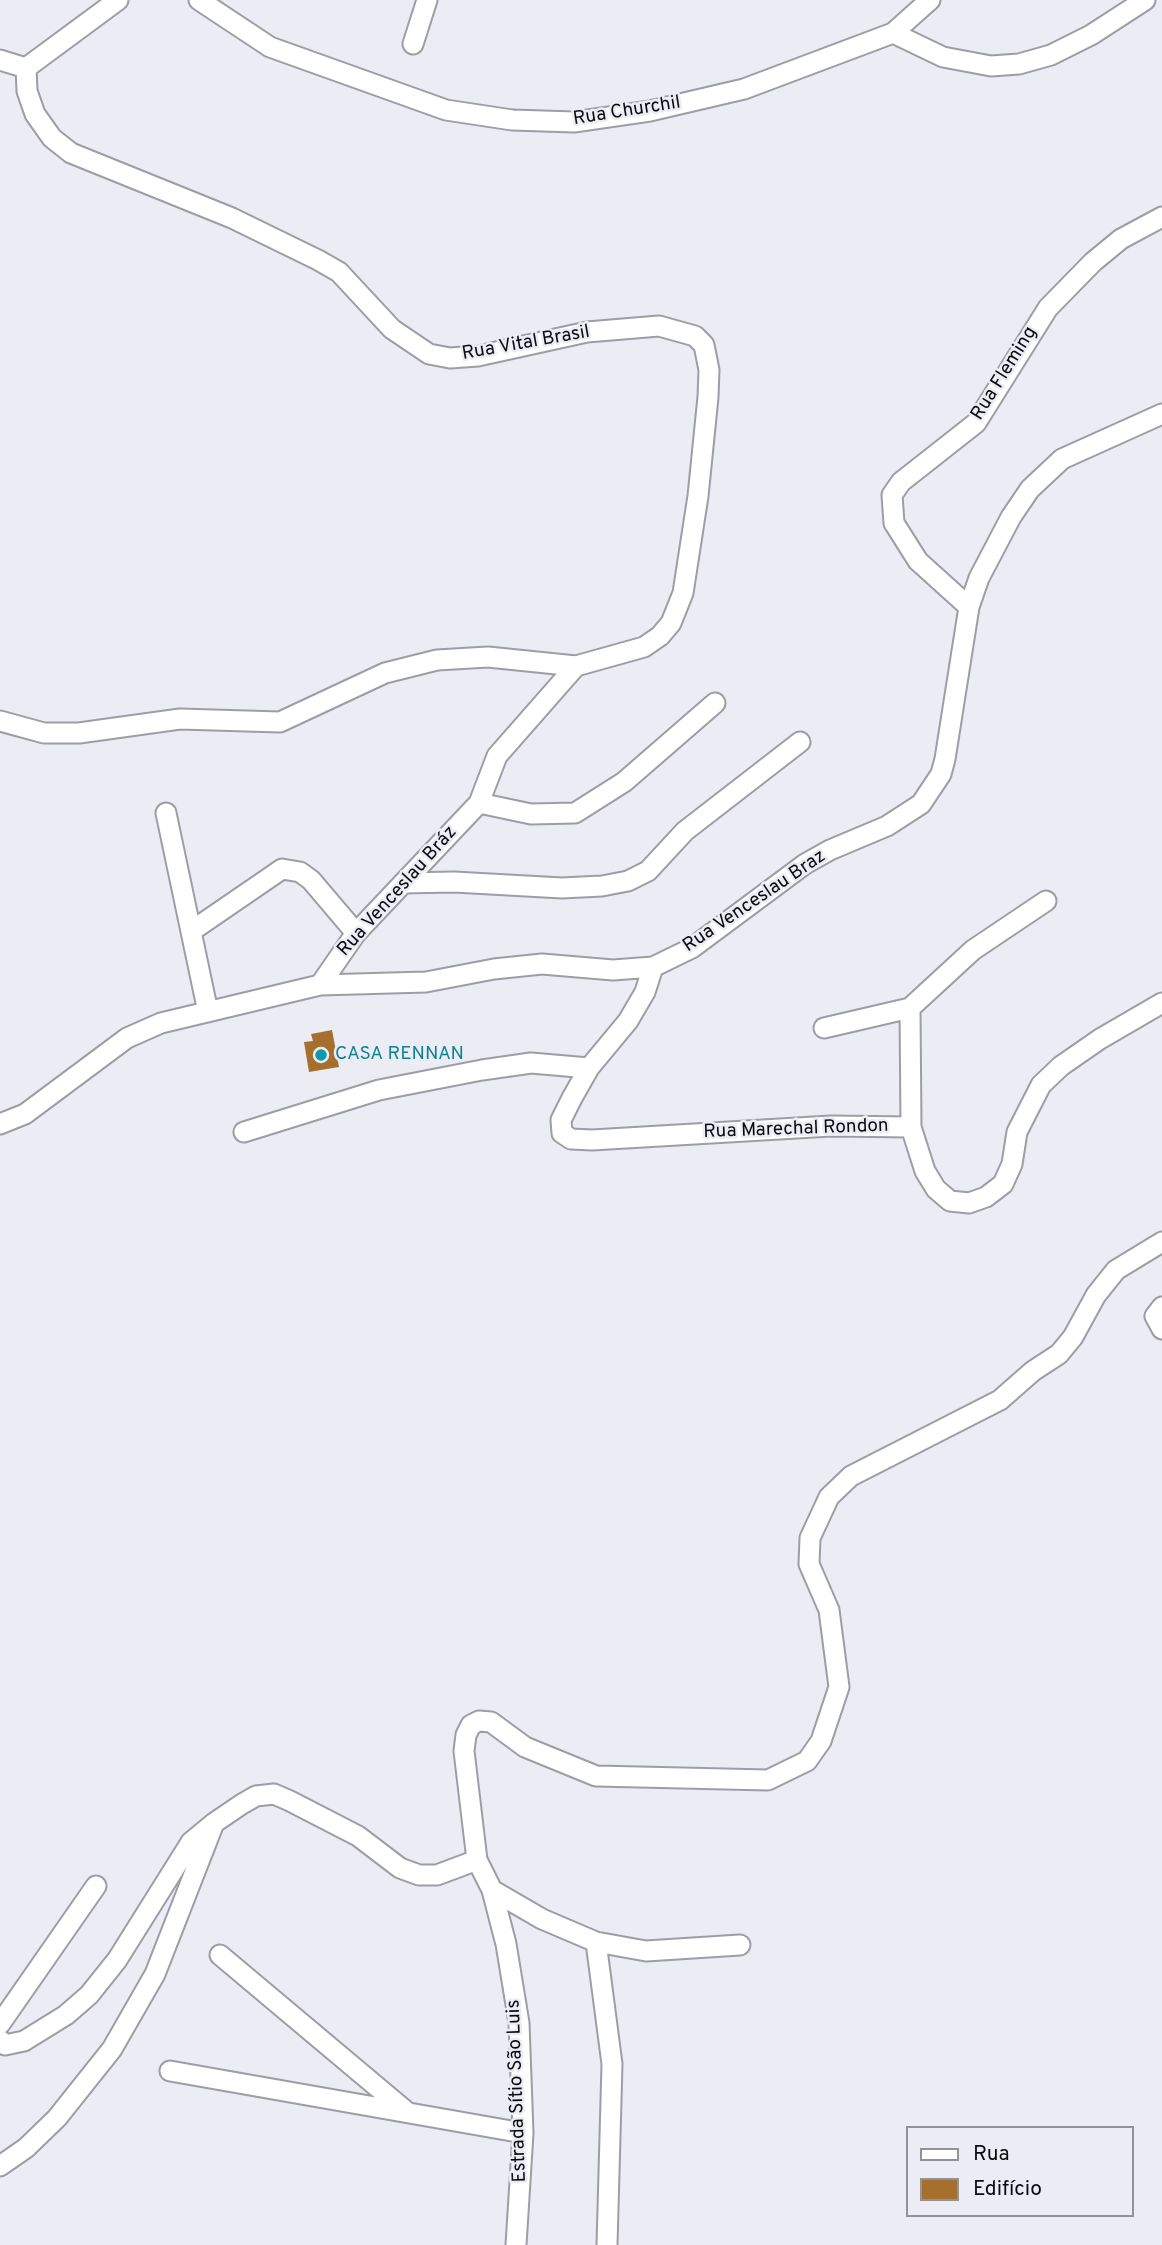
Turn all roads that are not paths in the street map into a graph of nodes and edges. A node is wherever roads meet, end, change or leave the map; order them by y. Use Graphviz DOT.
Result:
graph roads {
  1 [pos="118,0"];
  2 [pos="199,0"];
  3 [pos="427,0"];
  4 [pos="930,0"];
  5 [pos="1145,0"];
  6 [pos="893,33"];
  7 [pos="413,44"];
  8 [pos="0,60"];
  9 [pos="26,68"];
  10 [pos="1162,217"];
  11 [pos="1162,414"];
  12 [pos="970,607"];
  13 [pos="576,666"];
  14 [pos="715,703"];
  15 [pos="0,721"];
  16 [pos="800,742"];
  17 [pos="479,803"];
  18 [pos="166,813"];
  19 [pos="435,848"];
  20 [pos="454,882"];
  21 [pos="403,883"];
  22 [pos="1046,901"];
  23 [pos="193,930"];
  24 [pos="356,933"];
  25 [pos="653,967"];
  26 [pos="320,985"];
  27 [pos="1162,1003"];
  28 [pos="910,1008"];
  29 [pos="208,1012"];
  30 [pos="824,1028"];
  31 [pos="589,1068"];
  32 [pos="0,1124"];
  33 [pos="911,1126"];
  34 [pos="244,1132"];
  35 [pos="1162,1242"];
  36 [pos="1162,1307"];
  37 [pos="1162,1329"];
  38 [pos="214,1822"];
  39 [pos="477,1860"];
  40 [pos="96,1886"];
  41 [pos="492,1890"];
  42 [pos="596,1942"];
  43 [pos="740,1945"];
  44 [pos="220,1955"];
  45 [pos="0,2024"];
  46 [pos="0,2039"];
  47 [pos="170,2071"];
  48 [pos="408,2113"];
  49 [pos="523,2133"];
  50 [pos="0,2166"];
  51 [pos="516,2245"];
  52 [pos="607,2245"];
  1 -- 9 [label="street"];
  2 -- 6 [label="street, Rua Churchil"];
  3 -- 7 [label="street"];
  4 -- 6 [label="street, Rua Churchil"];
  5 -- 6 [label="street"];
  8 -- 9 [label="street"];
  9 -- 13 [label="street, Rua Vital Brasil"];
  10 -- 12 [label="street, Rua Fleming"];
  11 -- 12 [label="street, Rua Venceslau Braz"];
  12 -- 25 [label="street, Rua Venceslau Braz"];
  13 -- 15 [label="street, Rua Vital Brasil"];
  13 -- 17 [label="street"];
  14 -- 17 [label="street"];
  16 -- 20 [label="street"];
  17 -- 19 [label="street, Rua Venceslau Bráz"];
  18 -- 23 [label="street"];
  19 -- 20 [label="street"];
  19 -- 21 [label="street, Rua Venceslau Bráz"];
  20 -- 21 [label="street"];
  21 -- 24 [label="street, Rua Venceslau Bráz"];
  22 -- 28 [label="street"];
  23 -- 24 [label="street"];
  23 -- 29 [label="street"];
  24 -- 26 [label="street, Rua Venceslau Bráz"];
  25 -- 26 [label="street, Rua Venceslau Braz"];
  25 -- 31 [label="street, Rua Marechal Rondon"];
  26 -- 29 [label="street, Rua Venceslau Braz"];
  27 -- 33 [label="street, Rua Marechal Rondon"];
  28 -- 30 [label="street"];
  28 -- 33 [label="street"];
  29 -- 32 [label="street, Rua Venceslau Braz"];
  31 -- 33 [label="street, Rua Marechal Rondon"];
  31 -- 34 [label="street"];
  35 -- 39 [label="street, Estrada Sítio São Luis"];
  36 -- 37 [label="street"];
  38 -- 39 [label="street"];
  38 -- 46 [label="street"];
  38 -- 50 [label="street"];
  39 -- 41 [label="street, Estrada Sítio São Luis"];
  40 -- 45 [label="street"];
  41 -- 42 [label="street"];
  41 -- 49 [label="street, Estrada Sítio São Luis"];
  42 -- 43 [label="street"];
  42 -- 52 [label="street"];
  44 -- 48 [label="street"];
  47 -- 48 [label="street"];
  48 -- 49 [label="street"];
  49 -- 51 [label="street, Estrada Sítio São Luis"];
}
